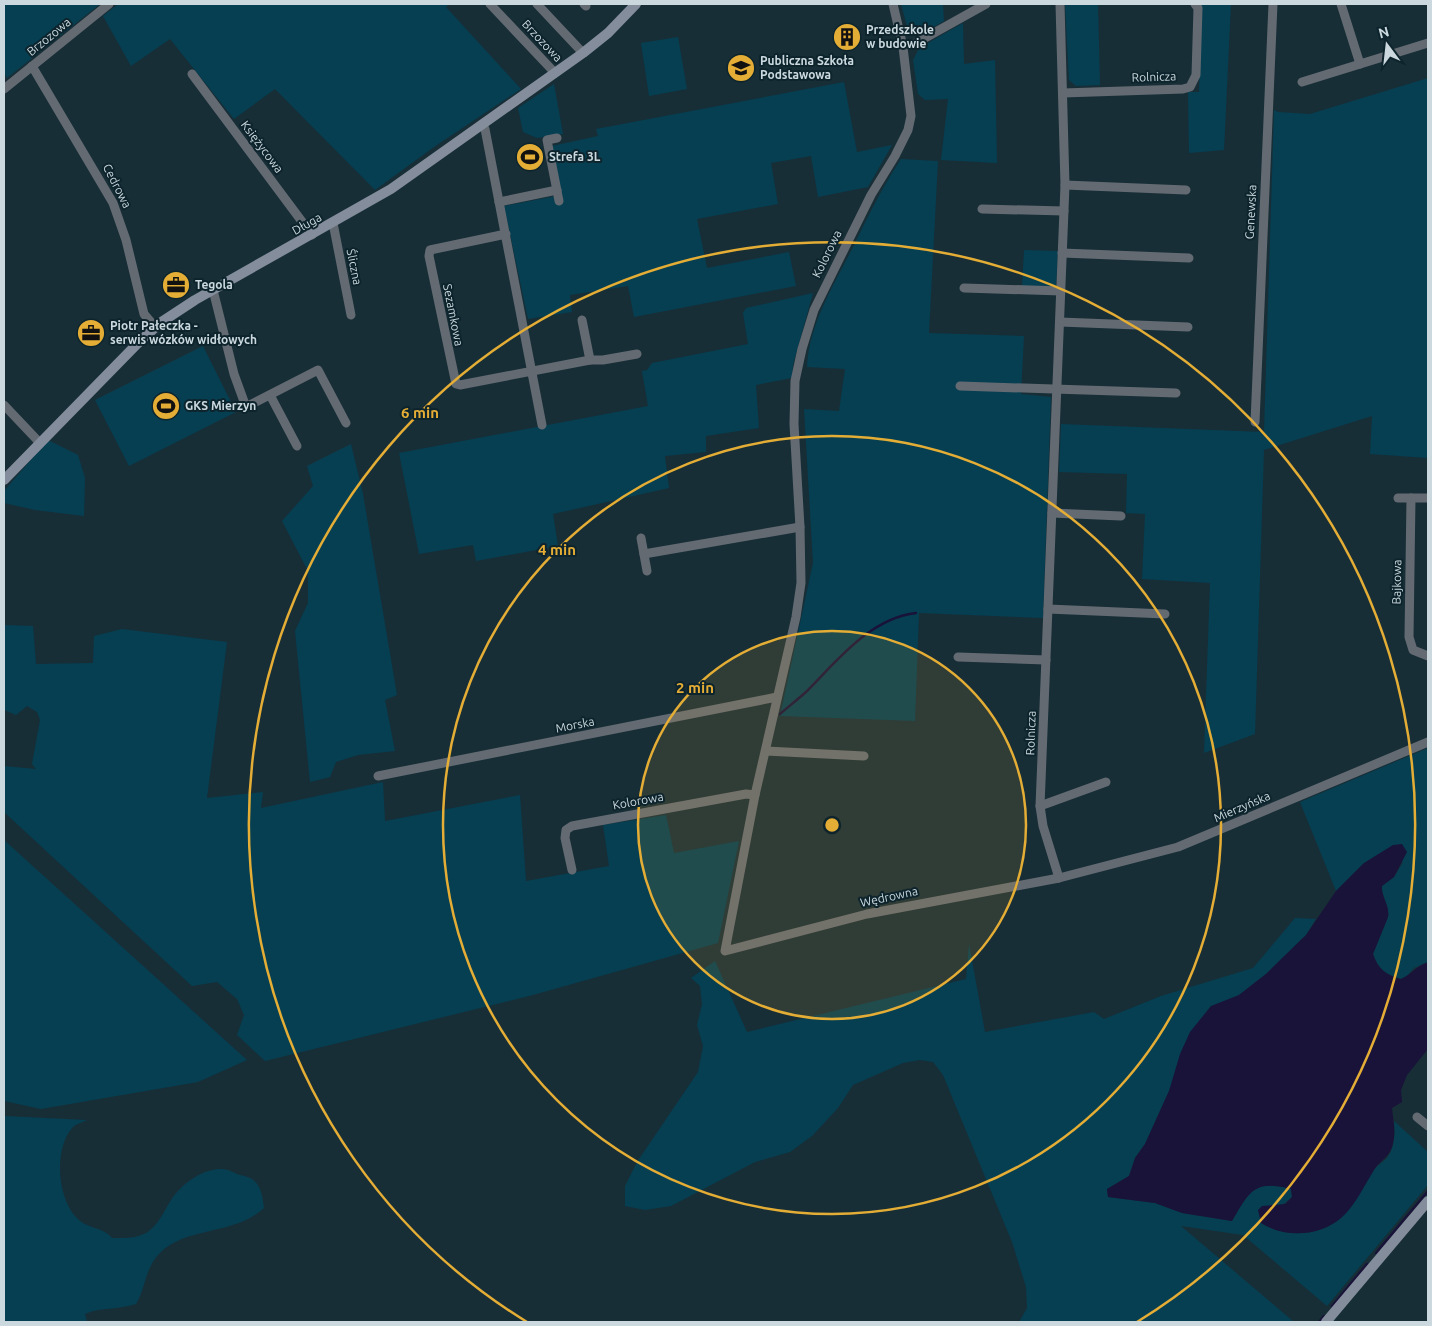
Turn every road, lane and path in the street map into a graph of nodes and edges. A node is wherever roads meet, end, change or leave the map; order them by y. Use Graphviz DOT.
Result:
graph roads {
  1 [pos="109,4"];
  2 [pos="490,4"];
  3 [pos="537,4"];
  4 [pos="636,4"];
  5 [pos="893,4"];
  6 [pos="986,4"];
  7 [pos="1061,4"];
  8 [pos="1195,4"];
  9 [pos="1273,4"];
  10 [pos="1341,4"];
  11 [pos="1428,43"];
  12 [pos="903,47"];
  13 [pos="583,53"];
  14 [pos="1360,64"];
  15 [pos="32,66"];
  16 [pos="555,73"];
  17 [pos="192,74"];
  18 [pos="1302,82"];
  19 [pos="4,89"];
  20 [pos="1063,92"];
  21 [pos="482,125"];
  22 [pos="557,138"];
  23 [pos="1065,185"];
  24 [pos="557,190"];
  25 [pos="1186,190"];
  26 [pos="559,201"];
  27 [pos="499,202"];
  28 [pos="982,209"];
  29 [pos="1064,211"];
  30 [pos="333,223"];
  31 [pos="506,234"];
  32 [pos="312,235"];
  33 [pos="1062,253"];
  34 [pos="1189,258"];
  35 [pos="964,288"];
  36 [pos="213,290"];
  37 [pos="1061,291"];
  38 [pos="351,315"];
  39 [pos="582,320"];
  40 [pos="1060,322"];
  41 [pos="155,327"];
  42 [pos="1188,327"];
  43 [pos="637,354"];
  44 [pos="590,360"];
  45 [pos="532,372"];
  46 [pos="960,386"];
  47 [pos="1057,389"];
  48 [pos="1176,393"];
  49 [pos="270,395"];
  50 [pos="4,405"];
  51 [pos="1255,422"];
  52 [pos="346,423"];
  53 [pos="542,425"];
  54 [pos="40,443"];
  55 [pos="297,446"];
  56 [pos="4,480"];
  57 [pos="1398,498"];
  58 [pos="1411,498"];
  59 [pos="1428,498"];
  60 [pos="1052,513"];
  61 [pos="1121,516"];
  62 [pos="800,527"];
  63 [pos="641,538"];
  64 [pos="644,554"];
  65 [pos="647,571"];
  66 [pos="1048,609"];
  67 [pos="1165,614"];
  68 [pos="1428,656"];
  69 [pos="958,657"];
  70 [pos="1046,660"];
  71 [pos="777,697"];
  72 [pos="1428,742"];
  73 [pos="766,751"];
  74 [pos="864,756"];
  75 [pos="378,776"];
  76 [pos="1106,782"];
  77 [pos="755,795"];
  78 [pos="1040,806"];
  79 [pos="572,870"];
  80 [pos="1060,878"];
  81 [pos="725,951"];
  82 [pos="1416,1117"];
  83 [pos="1428,1126"];
  84 [pos="1428,1201"];
  85 [pos="1326,1322"];
  1 -- 15 [label="street, Brzozowa"];
  2 -- 16 [label="street, Brzozowa"];
  3 -- 13 [label="street"];
  4 -- 13 [label="street, Długa"];
  5 -- 12 [label="street, Kolorowa"];
  6 -- 12 [label="street"];
  7 -- 20 [label="street, Rolnicza"];
  8 -- 20 [label="street, Rolnicza"];
  9 -- 51 [label="street, Genewska"];
  10 -- 14 [label="street"];
  11 -- 14 [label="street"];
  12 -- 62 [label="street, Kolorowa"];
  13 -- 16 [label="street, Długa"];
  14 -- 18 [label="street"];
  15 -- 19 [label="street, Brzozowa"];
  15 -- 41 [label="street, Cedrowa"];
  16 -- 21 [label="street, Długa"];
  17 -- 32 [label="street, Księżycowa"];
  20 -- 23 [label="street, Rolnicza"];
  21 -- 27 [label="street"];
  21 -- 30 [label="street, Długa"];
  22 -- 24 [label="street"];
  23 -- 25 [label="street"];
  23 -- 29 [label="street, Rolnicza"];
  24 -- 26 [label="street"];
  24 -- 27 [label="street"];
  27 -- 31 [label="street"];
  28 -- 29 [label="street"];
  29 -- 33 [label="street, Rolnicza"];
  30 -- 32 [label="street, Długa"];
  30 -- 38 [label="street, Śliczna"];
  31 -- 45 [label="street"];
  31 -- 45 [label="street, Sezamkowa"];
  32 -- 36 [label="street, Długa"];
  33 -- 34 [label="street"];
  33 -- 37 [label="street, Rolnicza"];
  35 -- 37 [label="street"];
  36 -- 41 [label="street, Długa"];
  36 -- 49 [label="street"];
  37 -- 40 [label="street, Rolnicza"];
  39 -- 44 [label="street"];
  40 -- 42 [label="street"];
  40 -- 47 [label="street, Rolnicza"];
  41 -- 54 [label="street, Długa"];
  43 -- 44 [label="street, Sezamkowa"];
  44 -- 45 [label="street, Sezamkowa"];
  45 -- 53 [label="street"];
  46 -- 47 [label="street"];
  47 -- 48 [label="street"];
  47 -- 60 [label="street, Rolnicza"];
  49 -- 52 [label="street"];
  49 -- 55 [label="street"];
  50 -- 54 [label="street"];
  54 -- 56 [label="street, Długa"];
  57 -- 58 [label="street"];
  58 -- 59 [label="street"];
  58 -- 68 [label="street, Bajkowa"];
  60 -- 61 [label="street"];
  60 -- 66 [label="street, Rolnicza"];
  62 -- 64 [label="street"];
  62 -- 71 [label="street, Kolorowa"];
  63 -- 64 [label="street"];
  64 -- 65 [label="street"];
  66 -- 67 [label="street"];
  66 -- 70 [label="street, Rolnicza"];
  69 -- 70 [label="street"];
  70 -- 78 [label="street, Rolnicza"];
  71 -- 73 [label="street, Kolorowa"];
  71 -- 75 [label="street, Morska"];
  72 -- 80 [label="street, Mierzyńska"];
  73 -- 74 [label="street"];
  73 -- 77 [label="street, Kolorowa"];
  76 -- 78 [label="street"];
  77 -- 79 [label="street, Kolorowa"];
  77 -- 81 [label="street, Kolorowa"];
  78 -- 80 [label="street, Rolnicza"];
  80 -- 81 [label="street, Wędrowna"];
  82 -- 83 [label="street"];
  84 -- 85 [label="street"];
}
